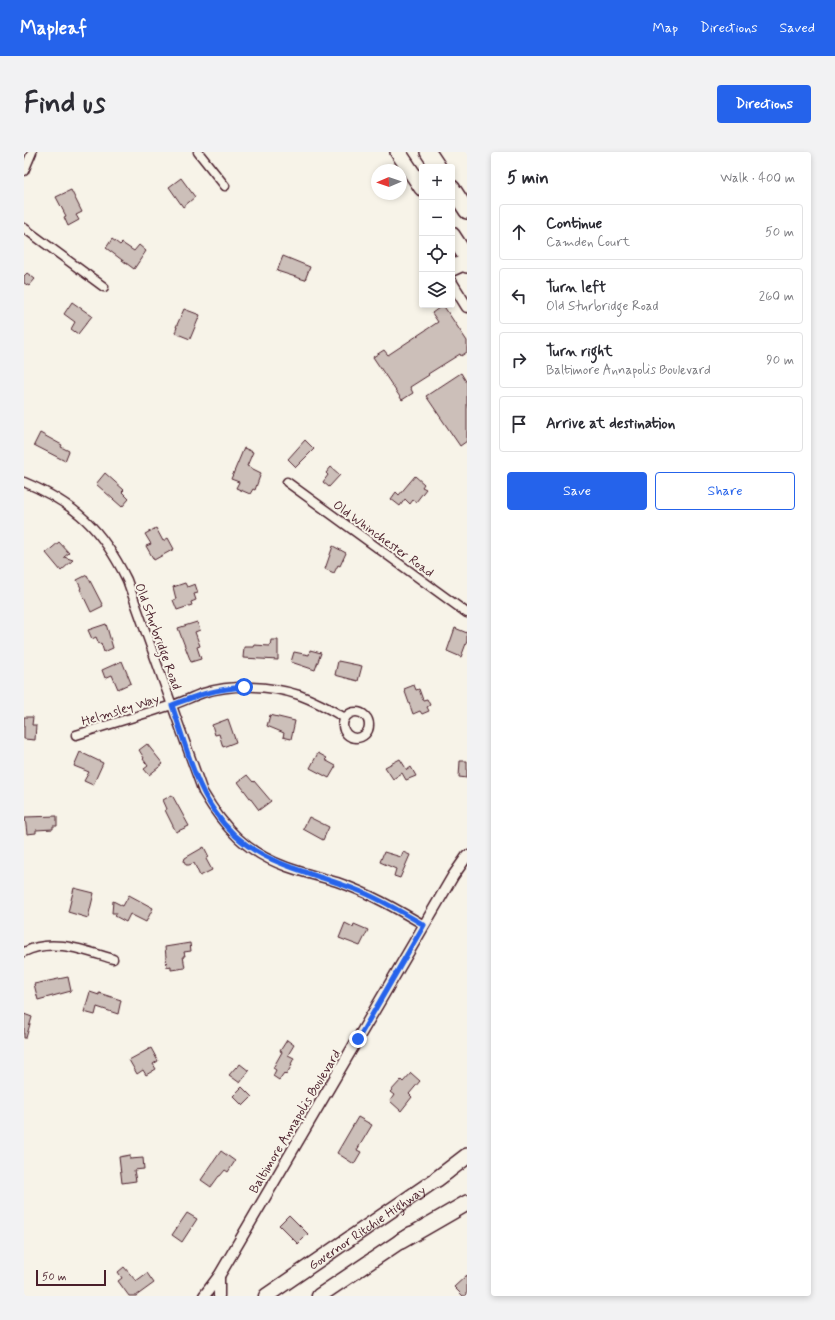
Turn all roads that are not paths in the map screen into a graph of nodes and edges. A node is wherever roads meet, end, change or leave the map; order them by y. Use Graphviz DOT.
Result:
graph roads {
  1 [pos="32,152"];
  2 [pos="198,152"];
  3 [pos="398,152"];
  4 [pos="428,152"];
  5 [pos="436,164"];
  6 [pos="24,171"];
  7 [pos="419,184"];
  8 [pos="225,186"];
  9 [pos="455,193"];
  10 [pos="467,211"];
  11 [pos="24,228"];
  12 [pos="453,236"];
  13 [pos="467,258"];
  14 [pos="467,266"];
  15 [pos="455,267"];
  16 [pos="104,287"];
  17 [pos="455,288"];
  18 [pos="467,307"];
  19 [pos="24,482"];
  20 [pos="287,482"];
  21 [pos="467,613"];
  22 [pos="172,705"];
  23 [pos="345,718"];
  24 [pos="76,735"];
  25 [pos="467,856"];
  26 [pos="424,925"];
  27 [pos="24,952"];
  28 [pos="113,959"];
  29 [pos="467,1156"];
  30 [pos="467,1159"];
  31 [pos="437,1179"];
  32 [pos="467,1196"];
  33 [pos="467,1203"];
  34 [pos="401,1241"];
  35 [pos="219,1276"];
  36 [pos="204,1296"];
  37 [pos="219,1296"];
  38 [pos="266,1296"];
  39 [pos="319,1296"];
  1 -- 6 [label="street"];
  2 -- 8 [label="street"];
  3 -- 7 [label="highway"];
  4 -- 5 [label="highway"];
  9 -- 10 [label="highway"];
  11 -- 16 [label="street"];
  12 -- 13 [label="highway"];
  14 -- 15 [label="highway"];
  17 -- 18 [label="street"];
  19 -- 22 [label="street, Old Sturbridge Road"];
  20 -- 21 [label="street, Old Whinchester Road"];
  22 -- 23 [label="street, Helmsley Way"];
  22 -- 24 [label="street, Helmsley Way"];
  22 -- 26 [label="street, Old Sturbridge Road"];
  25 -- 26 [label="street, Baltimore Annapolis Boulevard"];
  26 -- 35 [label="street, Baltimore Annapolis Boulevard"];
  27 -- 28 [label="street"];
  29 -- 31 [label="highway"];
  30 -- 31 [label="highway, Governor Ritchie Highway"];
  31 -- 38 [label="highway, Governor Ritchie Highway"];
  32 -- 34 [label="highway"];
  33 -- 34 [label="highway"];
  34 -- 39 [label="highway"];
  35 -- 36 [label="street, Baltimore Annapolis Boulevard"];
  35 -- 37 [label="street"];
}
